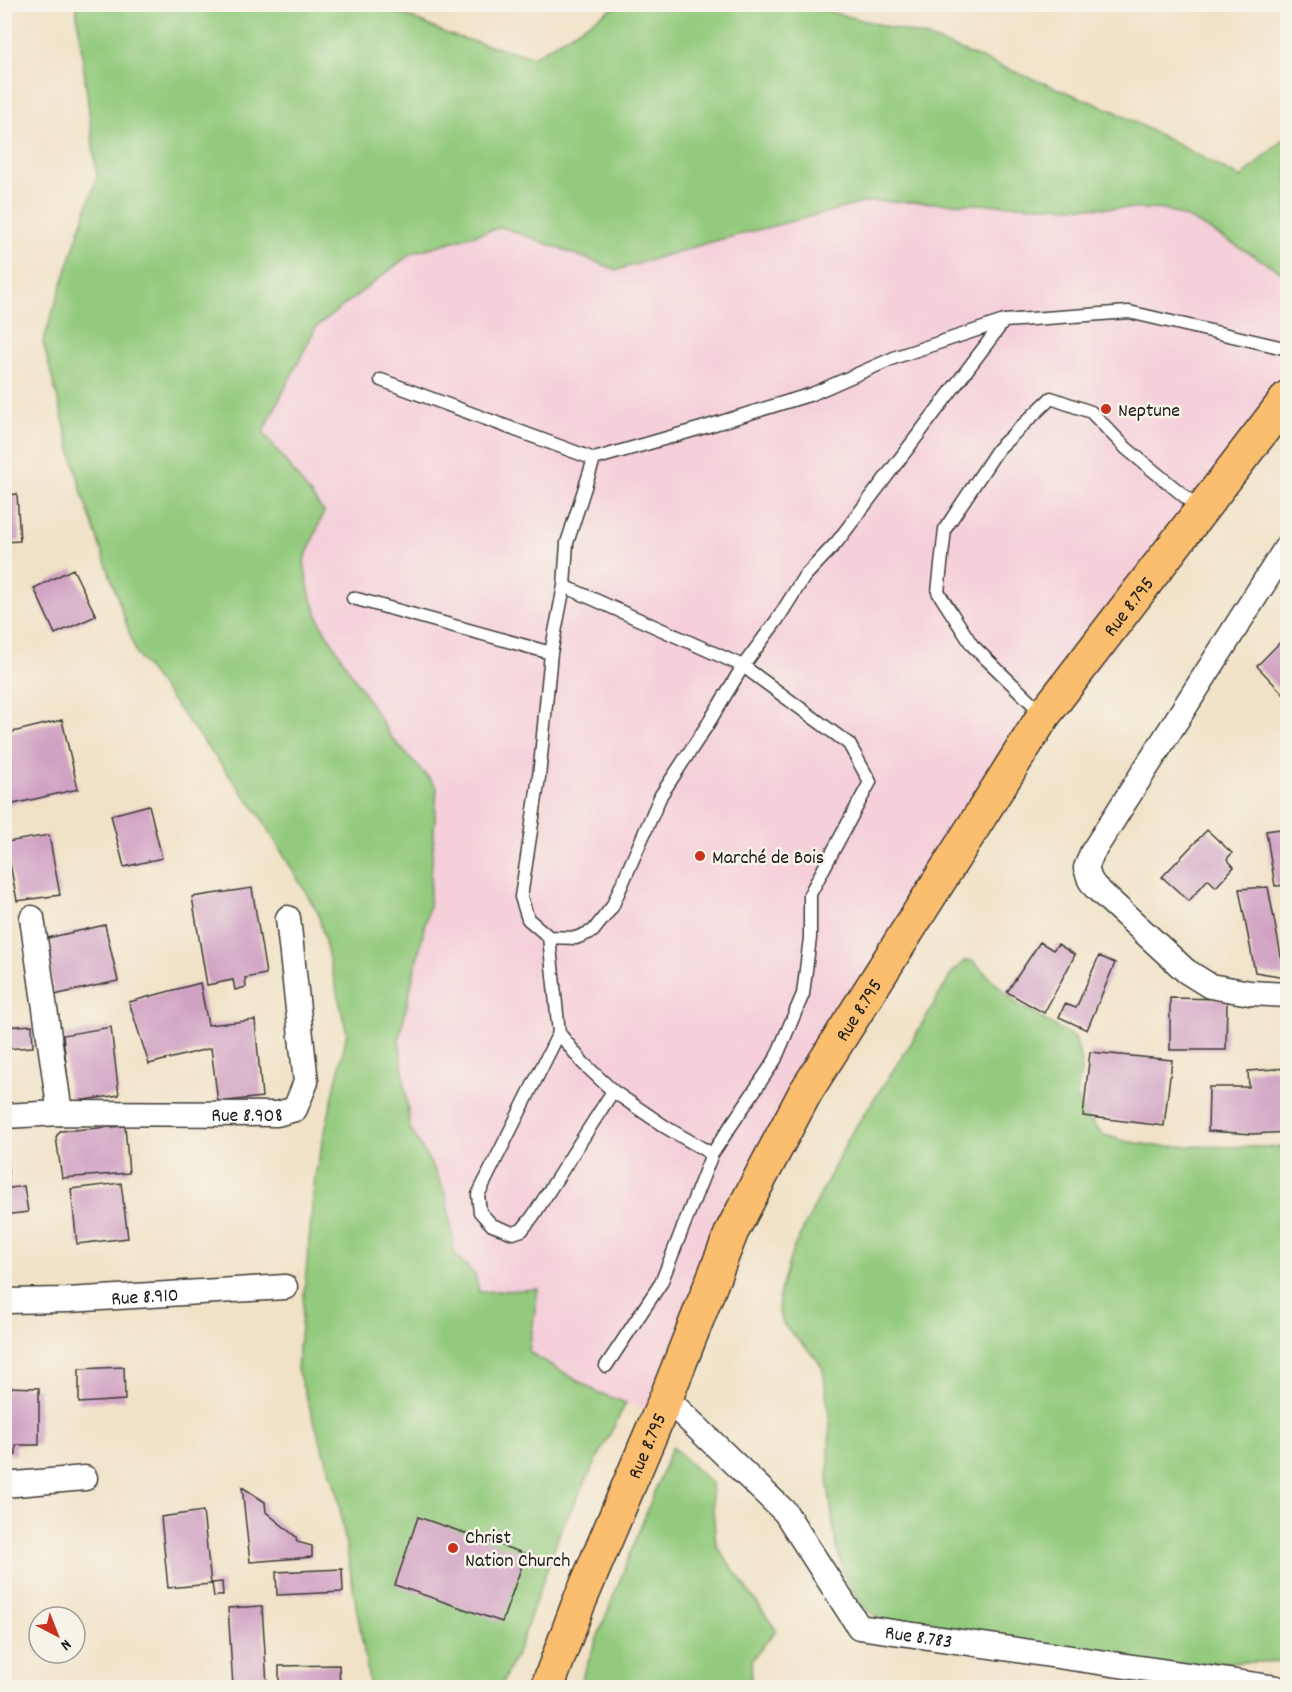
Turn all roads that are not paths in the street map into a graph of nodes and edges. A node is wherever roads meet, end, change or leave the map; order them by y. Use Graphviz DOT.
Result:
graph roads {
  1 [pos="1005,321"];
  2 [pos="1287,348"];
  3 [pos="381,380"];
  4 [pos="1287,397"];
  5 [pos="594,459"];
  6 [pos="1200,510"];
  7 [pos="1287,545"];
  8 [pos="564,586"];
  9 [pos="353,598"];
  10 [pos="551,653"];
  11 [pos="743,666"];
  12 [pos="1044,715"];
  13 [pos="32,918"];
  14 [pos="288,918"];
  15 [pos="549,937"];
  16 [pos="1287,995"];
  17 [pos="559,1033"];
  18 [pos="613,1090"];
  19 [pos="60,1113"];
  20 [pos="4,1116"];
  21 [pos="712,1154"];
  22 [pos="285,1287"];
  23 [pos="4,1301"];
  24 [pos="606,1366"];
  25 [pos="666,1398"];
  26 [pos="85,1478"];
  27 [pos="4,1485"];
  28 [pos="547,1688"];
  29 [pos="1277,1688"];
  1 -- 2 [label="lane"];
  1 -- 5 [label="lane"];
  1 -- 11 [label="lane"];
  3 -- 5 [label="lane"];
  4 -- 6 [label="highway, Rue 8.795"];
  5 -- 8 [label="lane"];
  6 -- 12 [label="highway, Rue 8.795"];
  6 -- 12 [label="lane"];
  7 -- 16 [label="street"];
  8 -- 10 [label="lane"];
  8 -- 11 [label="lane"];
  9 -- 10 [label="lane"];
  10 -- 15 [label="lane"];
  11 -- 15 [label="lane"];
  11 -- 21 [label="lane"];
  12 -- 25 [label="highway, Rue 8.795"];
  13 -- 19 [label="street"];
  14 -- 19 [label="street, Rue 8.908"];
  15 -- 17 [label="lane"];
  17 -- 18 [label="lane"];
  17 -- 18 [label="lane"];
  18 -- 21 [label="lane"];
  19 -- 20 [label="street, Rue 8.908"];
  21 -- 24 [label="lane"];
  22 -- 23 [label="street, Rue 8.910"];
  25 -- 28 [label="highway, Rue 8.795"];
  25 -- 29 [label="street, Rue 8.783"];
  26 -- 27 [label="street"];
}
